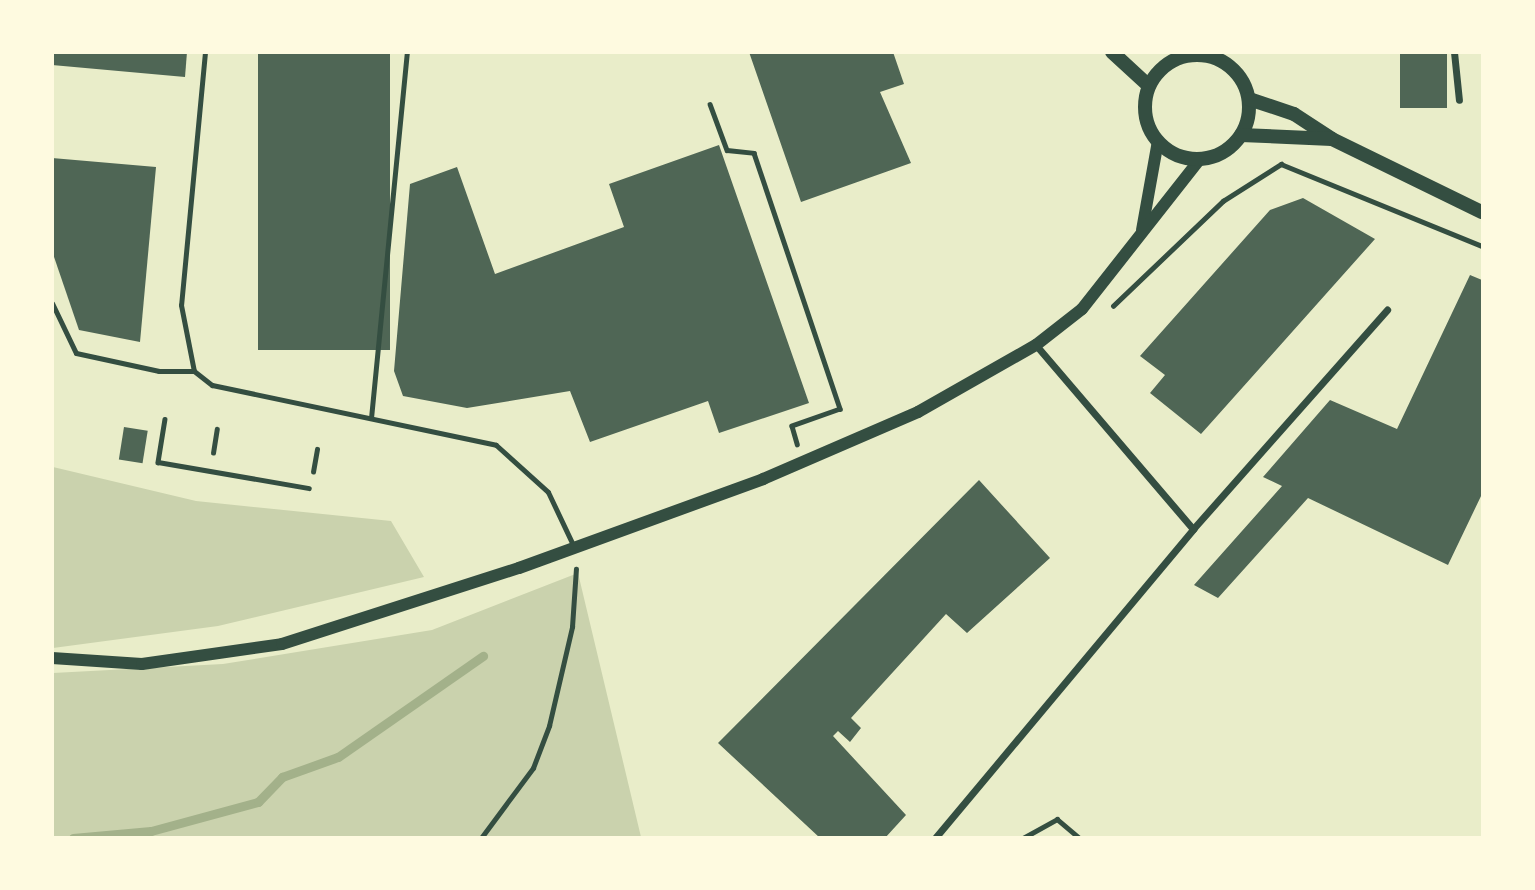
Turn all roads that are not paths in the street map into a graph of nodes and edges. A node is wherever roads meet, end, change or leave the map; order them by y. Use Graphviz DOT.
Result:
graph roads {
  1 [pos="205,52"];
  2 [pos="407,52"];
  3 [pos="1112,52"];
  4 [pos="1454,52"];
  5 [pos="1177,55"];
  6 [pos="1149,86"];
  7 [pos="1249,99"];
  8 [pos="1459,100"];
  9 [pos="1241,135"];
  10 [pos="1332,139"];
  11 [pos="1158,141"];
  12 [pos="1200,159"];
  13 [pos="1482,212"];
  14 [pos="1142,230"];
  15 [pos="52,303"];
  16 [pos="1387,310"];
  17 [pos="1036,345"];
  18 [pos="194,371"];
  19 [pos="371,418"];
  20 [pos="1193,529"];
  21 [pos="573,547"];
  22 [pos="52,658"];
  23 [pos="934,838"];
  1 -- 18 [label="lane"];
  2 -- 19 [label="lane"];
  3 -- 6 [label="main road"];
  4 -- 8 [label="street"];
  5 -- 6 [label="main road"];
  5 -- 7 [label="main road"];
  6 -- 11 [label="main road"];
  7 -- 9 [label="main road"];
  7 -- 10 [label="main road"];
  9 -- 10 [label="main road"];
  9 -- 12 [label="main road"];
  10 -- 13 [label="main road"];
  11 -- 12 [label="main road"];
  11 -- 14 [label="street"];
  12 -- 14 [label="street"];
  14 -- 17 [label="street"];
  15 -- 18 [label="lane"];
  16 -- 20 [label="street"];
  17 -- 20 [label="street"];
  17 -- 21 [label="street"];
  18 -- 19 [label="lane"];
  19 -- 21 [label="lane"];
  20 -- 23 [label="street"];
  21 -- 22 [label="street"];
}
